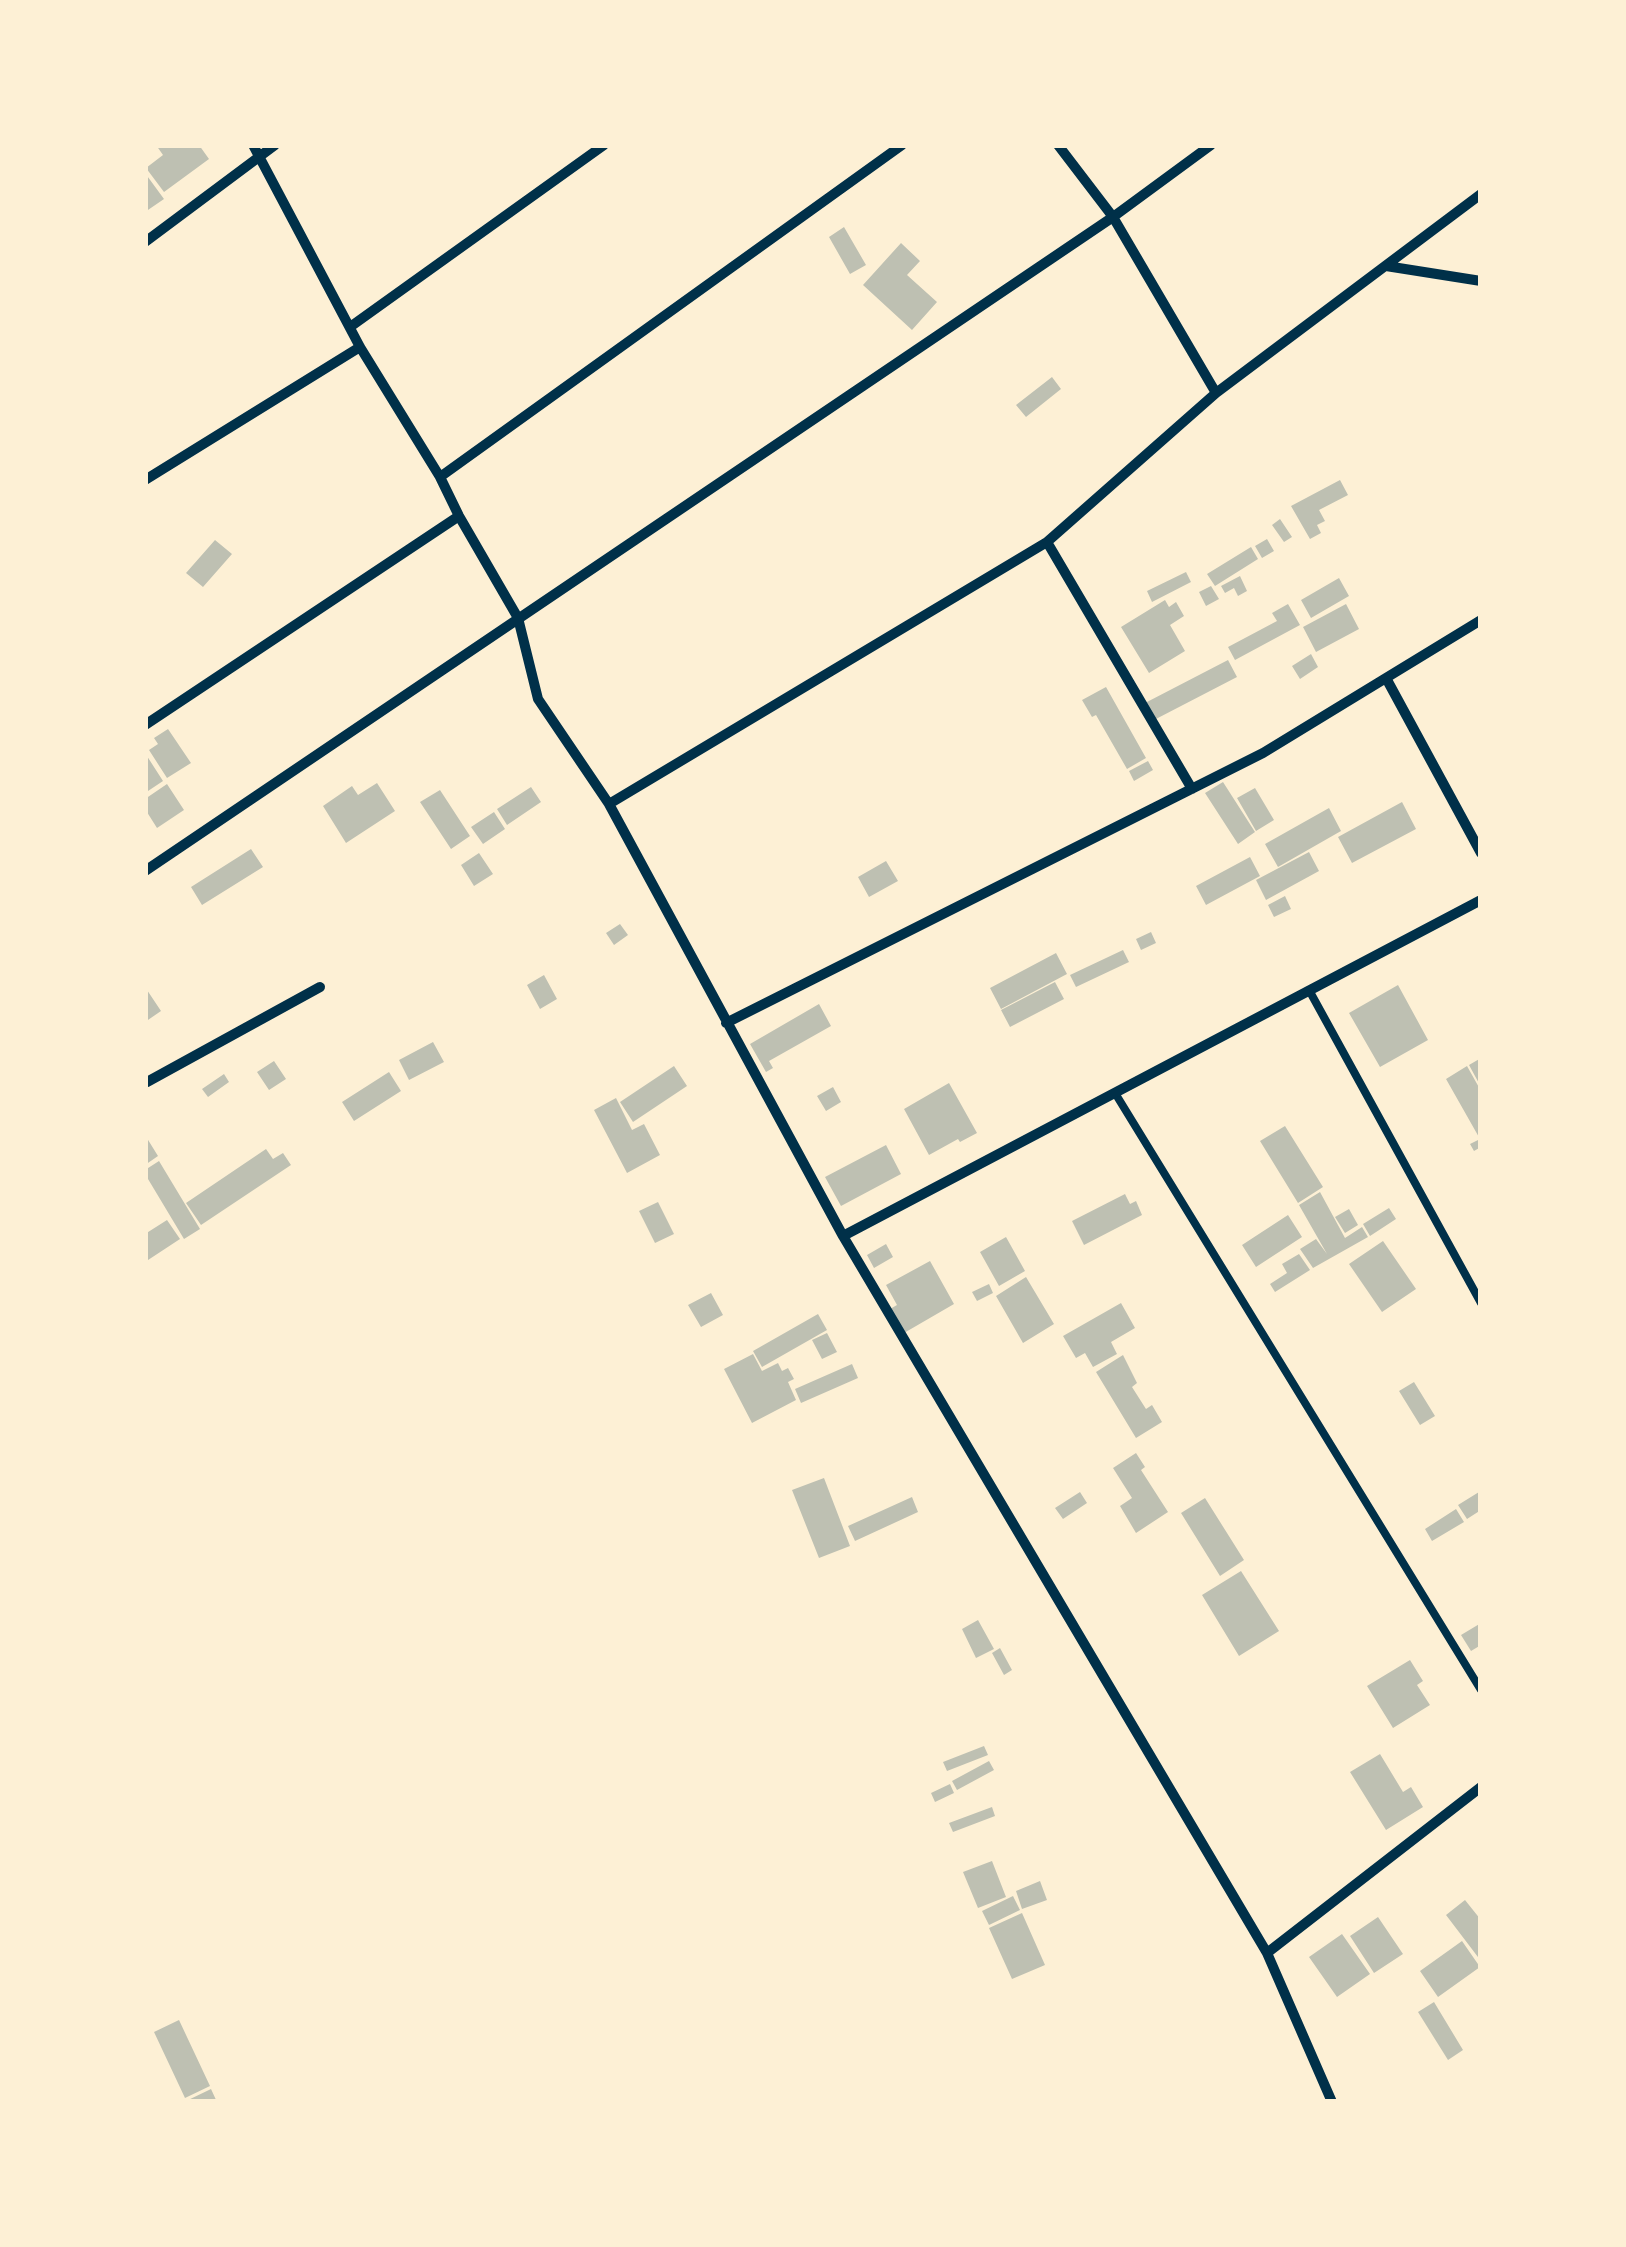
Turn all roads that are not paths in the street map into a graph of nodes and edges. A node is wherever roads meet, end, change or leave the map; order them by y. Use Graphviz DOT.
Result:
graph roads {
  1 [pos="253,145"];
  2 [pos="275,145"];
  3 [pos="604,145"];
  4 [pos="902,145"];
  5 [pos="1058,145"];
  6 [pos="1210,145"];
  7 [pos="260,156"];
  8 [pos="1481,194"];
  9 [pos="1113,218"];
  10 [pos="145,242"];
  11 [pos="1386,266"];
  12 [pos="1481,280"];
  13 [pos="350,327"];
  14 [pos="360,347"];
  15 [pos="1216,393"];
  16 [pos="440,478"];
  17 [pos="145,480"];
  18 [pos="459,516"];
  19 [pos="1047,542"];
  20 [pos="518,618"];
  21 [pos="1481,620"];
  22 [pos="1386,678"];
  23 [pos="145,725"];
  24 [pos="1192,789"];
  25 [pos="609,804"];
  26 [pos="1481,854"];
  27 [pos="145,870"];
  28 [pos="1481,900"];
  29 [pos="320,987"];
  30 [pos="1309,990"];
  31 [pos="726,1023"];
  32 [pos="147,1082"];
  33 [pos="1114,1093"];
  34 [pos="843,1236"];
  35 [pos="1481,1303"];
  36 [pos="1481,1690"];
  37 [pos="1481,1787"];
  38 [pos="1267,1952"];
  39 [pos="1332,2102"];
  1 -- 7 [label="street"];
  2 -- 7 [label="street"];
  3 -- 13 [label="street"];
  4 -- 16 [label="street"];
  5 -- 9 [label="street"];
  6 -- 9 [label="street"];
  7 -- 10 [label="street"];
  7 -- 13 [label="street"];
  8 -- 11 [label="street"];
  9 -- 15 [label="street"];
  9 -- 20 [label="street"];
  11 -- 12 [label="street"];
  11 -- 15 [label="street"];
  13 -- 14 [label="street"];
  14 -- 16 [label="street"];
  14 -- 17 [label="street"];
  15 -- 19 [label="street"];
  16 -- 18 [label="street"];
  18 -- 20 [label="street"];
  18 -- 23 [label="street"];
  19 -- 24 [label="street"];
  19 -- 25 [label="street"];
  20 -- 25 [label="street"];
  20 -- 27 [label="street"];
  21 -- 22 [label="street"];
  22 -- 24 [label="street"];
  22 -- 26 [label="street"];
  24 -- 31 [label="street"];
  25 -- 31 [label="street"];
  28 -- 30 [label="street"];
  29 -- 32 [label="street"];
  30 -- 33 [label="street"];
  30 -- 35 [label="lane"];
  31 -- 34 [label="street"];
  33 -- 34 [label="street"];
  33 -- 36 [label="lane"];
  34 -- 38 [label="street"];
  37 -- 38 [label="street"];
  38 -- 39 [label="street"];
}
